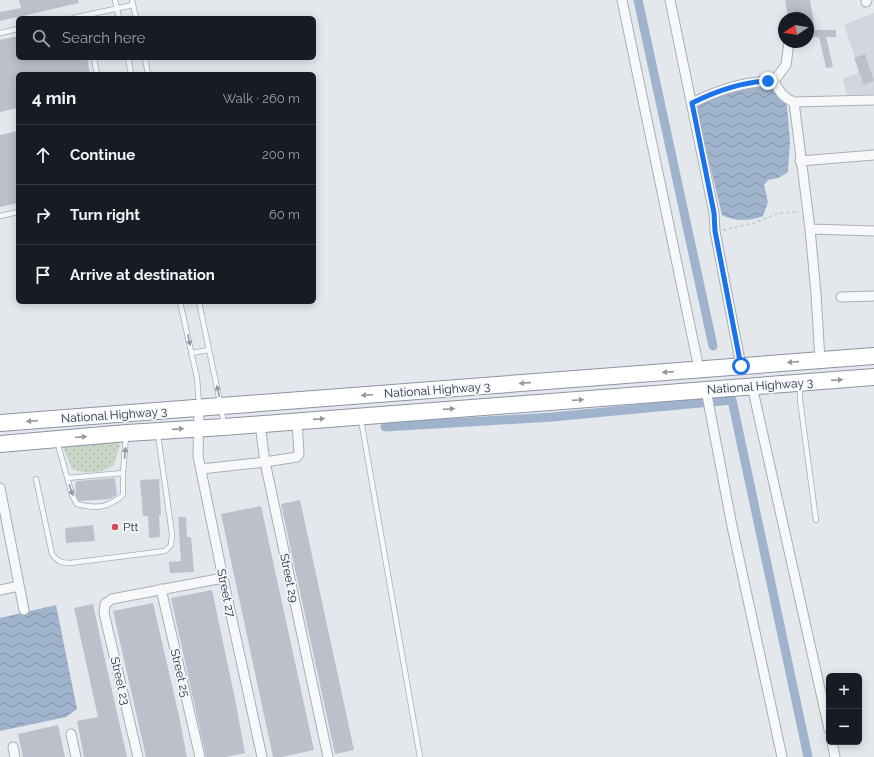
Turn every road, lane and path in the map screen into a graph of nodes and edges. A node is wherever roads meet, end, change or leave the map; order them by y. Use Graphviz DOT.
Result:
graph roads {
  1 [pos="115,0"];
  2 [pos="622,0"];
  3 [pos="670,0"];
  4 [pos="132,3"];
  5 [pos="117,8"];
  6 [pos="89,16"];
  7 [pos="119,16"];
  8 [pos="135,16"];
  9 [pos="16,30"];
  10 [pos="0,33"];
  11 [pos="788,48"];
  12 [pos="94,60"];
  13 [pos="128,60"];
  14 [pos="145,60"];
  15 [pos="97,72"];
  16 [pos="131,72"];
  17 [pos="148,72"];
  18 [pos="774,81"];
  19 [pos="874,100"];
  20 [pos="794,102"];
  21 [pos="692,103"];
  22 [pos="874,155"];
  23 [pos="800,161"];
  24 [pos="16,212"];
  25 [pos="807,212"];
  26 [pos="0,216"];
  27 [pos="810,229"];
  28 [pos="715,231"];
  29 [pos="874,231"];
  30 [pos="874,296"];
  31 [pos="842,297"];
  32 [pos="180,304"];
  33 [pos="199,304"];
  34 [pos="209,350"];
  35 [pos="192,353"];
  36 [pos="874,356"];
  37 [pos="820,360"];
  38 [pos="739,366"];
  39 [pos="703,369"];
  40 [pos="874,377"];
  41 [pos="800,383"];
  42 [pos="747,387"];
  43 [pos="708,390"];
  44 [pos="221,407"];
  45 [pos="199,409"];
  46 [pos="360,416"];
  47 [pos="297,421"];
  48 [pos="0,423"];
  49 [pos="260,424"];
  50 [pos="224,427"];
  51 [pos="199,428"];
  52 [pos="157,431"];
  53 [pos="127,433"];
  54 [pos="57,439"];
  55 [pos="0,444"];
  56 [pos="264,462"];
  57 [pos="201,469"];
  58 [pos="123,473"];
  59 [pos="67,478"];
  60 [pos="36,479"];
  61 [pos="0,488"];
  62 [pos="816,520"];
  63 [pos="4,531"];
  64 [pos="223,578"];
  65 [pos="19,586"];
  66 [pos="161,589"];
  67 [pos="0,590"];
  68 [pos="24,610"];
  69 [pos="826,716"];
  70 [pos="71,734"];
  71 [pos="833,745"];
  72 [pos="13,747"];
  73 [pos="15,757"];
  74 [pos="76,757"];
  75 [pos="138,757"];
  76 [pos="200,757"];
  77 [pos="262,757"];
  78 [pos="326,757"];
  79 [pos="420,757"];
  80 [pos="782,757"];
  81 [pos="835,757"];
  1 -- 5 [label="lane"];
  2 -- 39 [label="street"];
  3 -- 21 [label="street"];
  4 -- 5 [label="lane"];
  4 -- 8 [label="lane"];
  5 -- 6 [label="lane"];
  5 -- 7 [label="lane"];
  9 -- 10 [label="lane"];
  11 -- 18 [label="street"];
  12 -- 15 [label="lane"];
  13 -- 16 [label="lane"];
  14 -- 17 [label="lane"];
  18 -- 20 [label="street"];
  18 -- 21 [label="street"];
  19 -- 20 [label="street"];
  20 -- 23 [label="street"];
  21 -- 28 [label="street"];
  22 -- 23 [label="street"];
  23 -- 25 [label="street"];
  24 -- 26 [label="lane"];
  25 -- 27 [label="street"];
  25 -- 28 [label="path"];
  27 -- 29 [label="street"];
  27 -- 37 [label="street"];
  28 -- 38 [label="street"];
  30 -- 31 [label="street"];
  32 -- 35 [label="lane, one-way"];
  33 -- 34 [label="lane"];
  34 -- 35 [label="lane"];
  44 -- 34 [label="lane, one-way"];
  35 -- 45 [label="lane"];
  36 -- 37 [label="highway, National Highway 3"];
  37 -- 38 [label="highway, National Highway 3, one-way"];
  38 -- 39 [label="highway, National Highway 3"];
  39 -- 44 [label="highway, National Highway 3, one-way"];
  41 -- 40 [label="highway, National Highway 3, one-way"];
  41 -- 42 [label="highway, National Highway 3"];
  41 -- 62 [label="lane"];
  42 -- 43 [label="highway, National Highway 3"];
  42 -- 69 [label="street"];
  46 -- 43 [label="highway, National Highway 3, one-way"];
  43 -- 80 [label="street"];
  44 -- 45 [label="highway, National Highway 3"];
  44 -- 50 [label="lane"];
  45 -- 48 [label="highway, National Highway 3, one-way"];
  45 -- 51 [label="street, Street 27"];
  47 -- 46 [label="highway, National Highway 3, one-way"];
  46 -- 79 [label="lane"];
  47 -- 49 [label="highway, National Highway 3"];
  47 -- 56 [label="street"];
  49 -- 50 [label="highway, National Highway 3"];
  49 -- 56 [label="street, Street 29"];
  50 -- 51 [label="highway, National Highway 3"];
  52 -- 51 [label="highway, National Highway 3, one-way"];
  51 -- 57 [label="street, Street 27"];
  52 -- 53 [label="highway, National Highway 3"];
  52 -- 60 [label="lane"];
  54 -- 53 [label="highway, National Highway 3, one-way"];
  58 -- 53 [label="lane, one-way"];
  54 -- 55 [label="highway, National Highway 3"];
  54 -- 59 [label="lane"];
  56 -- 57 [label="street"];
  56 -- 78 [label="street, Street 29"];
  57 -- 64 [label="street, Street 27"];
  58 -- 59 [label="lane"];
  59 -- 58 [label="lane, one-way"];
  61 -- 63 [label="street"];
  63 -- 65 [label="street"];
  64 -- 66 [label="street"];
  64 -- 77 [label="street, Street 27"];
  65 -- 67 [label="street"];
  65 -- 68 [label="street"];
  66 -- 75 [label="street, Street 23"];
  66 -- 76 [label="street, Street 25"];
  70 -- 74 [label="street"];
  71 -- 81 [label="street"];
  72 -- 73 [label="street"];
}
